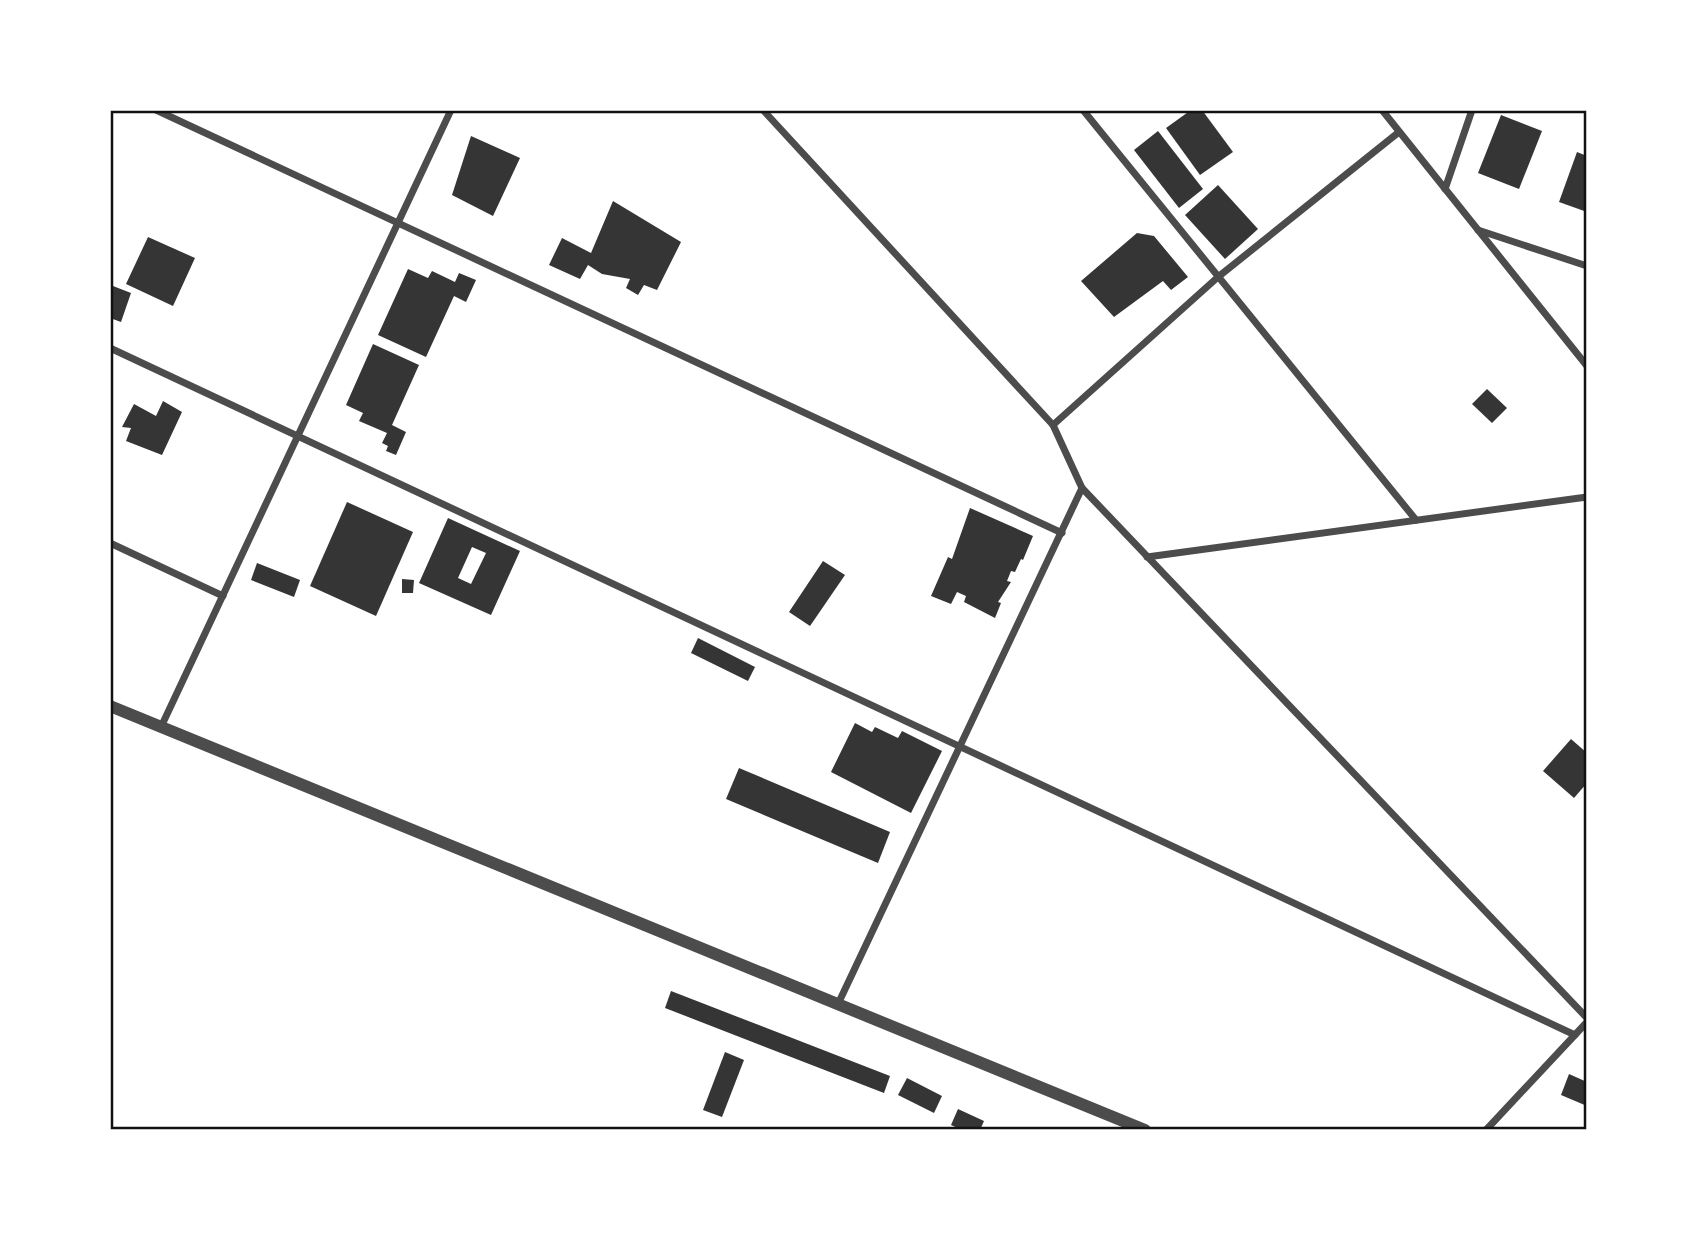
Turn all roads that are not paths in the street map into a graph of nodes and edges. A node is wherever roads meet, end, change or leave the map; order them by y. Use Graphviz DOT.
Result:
graph roads {
  1 [pos="156,110"];
  2 [pos="451,110"];
  3 [pos="763,110"];
  4 [pos="1083,110"];
  5 [pos="1382,110"];
  6 [pos="1472,110"];
  7 [pos="1399,132"];
  8 [pos="1445,189"];
  9 [pos="399,224"];
  10 [pos="1478,230"];
  11 [pos="1587,266"];
  12 [pos="1218,277"];
  13 [pos="110,348"];
  14 [pos="1587,366"];
  15 [pos="1053,425"];
  16 [pos="299,436"];
  17 [pos="1082,488"];
  18 [pos="1587,497"];
  19 [pos="1416,520"];
  20 [pos="1062,533"];
  21 [pos="110,543"];
  22 [pos="1147,556"];
  23 [pos="223,596"];
  24 [pos="110,706"];
  25 [pos="161,727"];
  26 [pos="960,747"];
  27 [pos="838,1004"];
  28 [pos="1587,1020"];
  29 [pos="1575,1035"];
  30 [pos="1144,1130"];
  31 [pos="1486,1130"];
  1 -- 9 [label="street"];
  2 -- 9 [label="street"];
  3 -- 15 [label="street"];
  4 -- 12 [label="street"];
  5 -- 7 [label="street"];
  6 -- 8 [label="street"];
  7 -- 8 [label="street"];
  7 -- 12 [label="street"];
  8 -- 10 [label="street"];
  9 -- 16 [label="street"];
  9 -- 20 [label="street"];
  10 -- 11 [label="street"];
  10 -- 14 [label="street"];
  12 -- 15 [label="street"];
  12 -- 19 [label="street"];
  13 -- 16 [label="street"];
  15 -- 17 [label="street"];
  16 -- 23 [label="street"];
  16 -- 26 [label="street"];
  17 -- 20 [label="street"];
  17 -- 22 [label="street"];
  18 -- 19 [label="street"];
  19 -- 22 [label="street"];
  20 -- 26 [label="street"];
  21 -- 23 [label="street"];
  22 -- 28 [label="street"];
  23 -- 25 [label="street"];
  24 -- 25 [label="street"];
  25 -- 27 [label="street"];
  26 -- 27 [label="street"];
  26 -- 29 [label="street"];
  27 -- 30 [label="street"];
  28 -- 29 [label="street"];
  29 -- 31 [label="street"];
}
